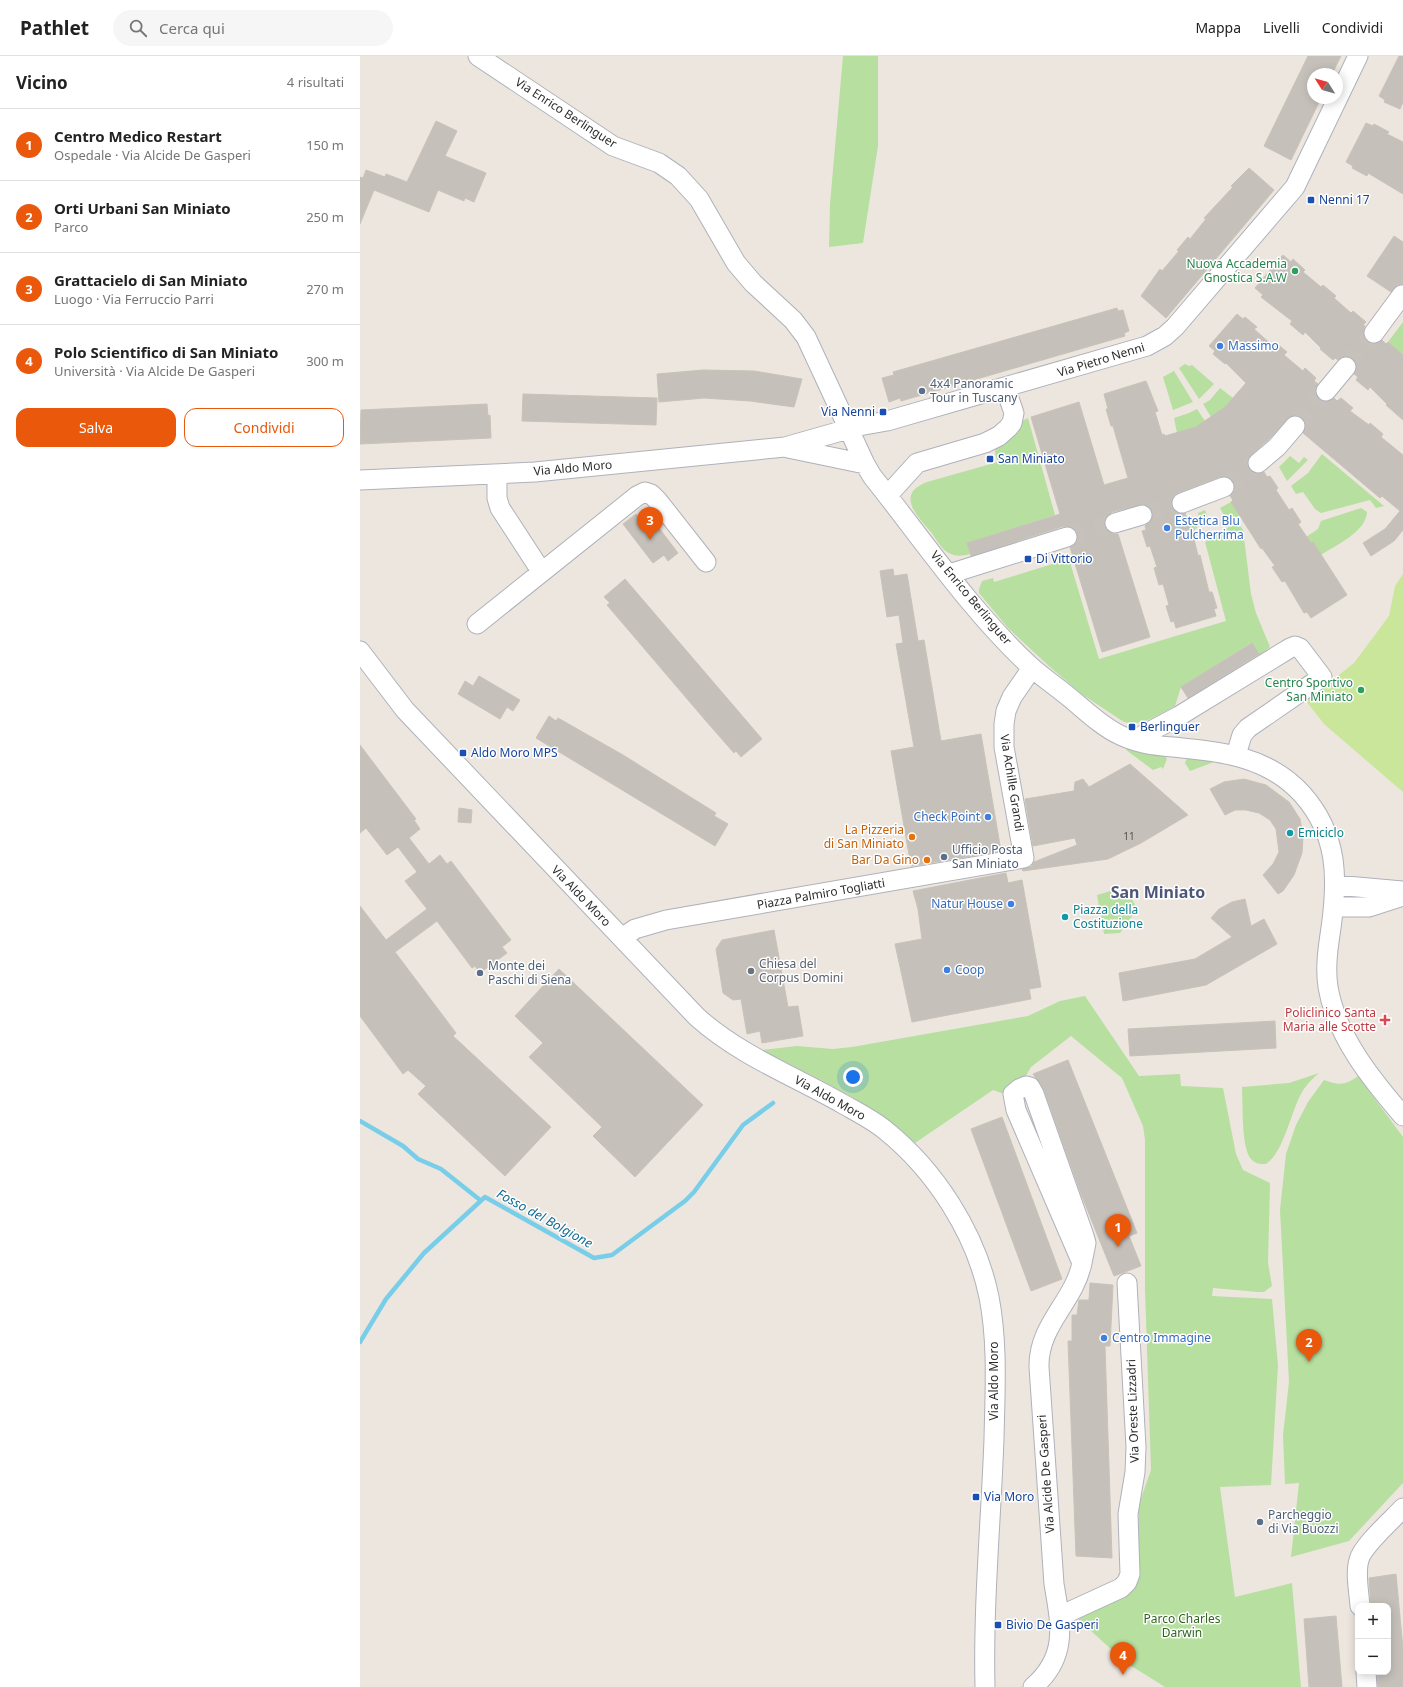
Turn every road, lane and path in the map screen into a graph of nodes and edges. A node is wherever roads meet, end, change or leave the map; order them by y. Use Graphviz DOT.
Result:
graph roads {
  1 [pos="478,56"];
  2 [pos="1358,56"];
  3 [pos="1402,295"];
  4 [pos="1374,334"];
  5 [pos="1346,367"];
  6 [pos="1005,387"];
  7 [pos="1326,391"];
  8 [pos="1295,426"];
  9 [pos="849,429"];
  10 [pos="785,447"];
  11 [pos="1258,463"];
  12 [pos="864,464"];
  13 [pos="496,474"];
  14 [pos="360,480"];
  15 [pos="1224,487"];
  16 [pos="888,495"];
  17 [pos="1182,503"];
  18 [pos="1142,515"];
  19 [pos="1115,523"];
  20 [pos="1067,537"];
  21 [pos="706,562"];
  22 [pos="542,571"];
  23 [pos="949,574"];
  24 [pos="477,624"];
  25 [pos="360,651"];
  26 [pos="1032,668"];
  27 [pos="1179,716"];
  28 [pos="1134,740"];
  29 [pos="1174,748"];
  30 [pos="1236,755"];
  31 [pos="1024,858"];
  32 [pos="1335,885"];
  33 [pos="1403,891"];
  34 [pos="1403,896"];
  35 [pos="1334,907"];
  36 [pos="622,938"];
  37 [pos="1403,1116"];
  38 [pos="1082,1263"];
  39 [pos="1127,1283"];
  40 [pos="1403,1508"];
  41 [pos="1360,1603"];
  42 [pos="1060,1616"];
  43 [pos="1366,1675"];
  44 [pos="985,1687"];
  45 [pos="1033,1687"];
  46 [pos="1367,1687"];
  1 -- 9 [label="street, Via Enrico Berlinguer"];
  2 -- 6 [label="street, Via Pietro Nenni"];
  3 -- 4 [label="street"];
  5 -- 7 [label="street"];
  6 -- 9 [label="street, Via Pietro Nenni"];
  6 -- 16 [label="street"];
  8 -- 11 [label="street"];
  9 -- 10 [label="street, Via Aldo Moro"];
  9 -- 12 [label="street, Via Enrico Berlinguer"];
  10 -- 12 [label="street, Via Aldo Moro"];
  10 -- 13 [label="street, Via Aldo Moro"];
  12 -- 16 [label="street, Via Enrico Berlinguer"];
  13 -- 14 [label="street, Via Aldo Moro"];
  13 -- 22 [label="street"];
  15 -- 17 [label="street"];
  16 -- 23 [label="street, Via Enrico Berlinguer"];
  18 -- 19 [label="street"];
  20 -- 23 [label="street"];
  21 -- 22 [label="street"];
  22 -- 24 [label="street"];
  23 -- 26 [label="street, Via Enrico Berlinguer"];
  25 -- 36 [label="street, Via Aldo Moro"];
  26 -- 28 [label="street, Via Enrico Berlinguer"];
  26 -- 31 [label="street, Via Achille Grandi"];
  27 -- 28 [label="street"];
  27 -- 29 [label="street"];
  27 -- 30 [label="street"];
  28 -- 29 [label="street, Via Enrico Berlinguer"];
  29 -- 30 [label="street, Via Enrico Berlinguer"];
  30 -- 32 [label="street, Via Enrico Berlinguer"];
  31 -- 36 [label="street, Piazza Palmiro Togliatti"];
  32 -- 33 [label="street"];
  32 -- 35 [label="street, Via Enrico Berlinguer"];
  34 -- 35 [label="street"];
  35 -- 37 [label="street, Via Enrico Berlinguer"];
  36 -- 44 [label="street, Via Aldo Moro"];
  38 -- 38 [label="street, Via Alcide De Gasperi"];
  38 -- 42 [label="street, Via Alcide De Gasperi"];
  39 -- 42 [label="street, Via Oreste Lizzadri"];
  40 -- 41 [label="street"];
  42 -- 45 [label="street, Via Alcide De Gasperi"];
  43 -- 46 [label="street"];
}
